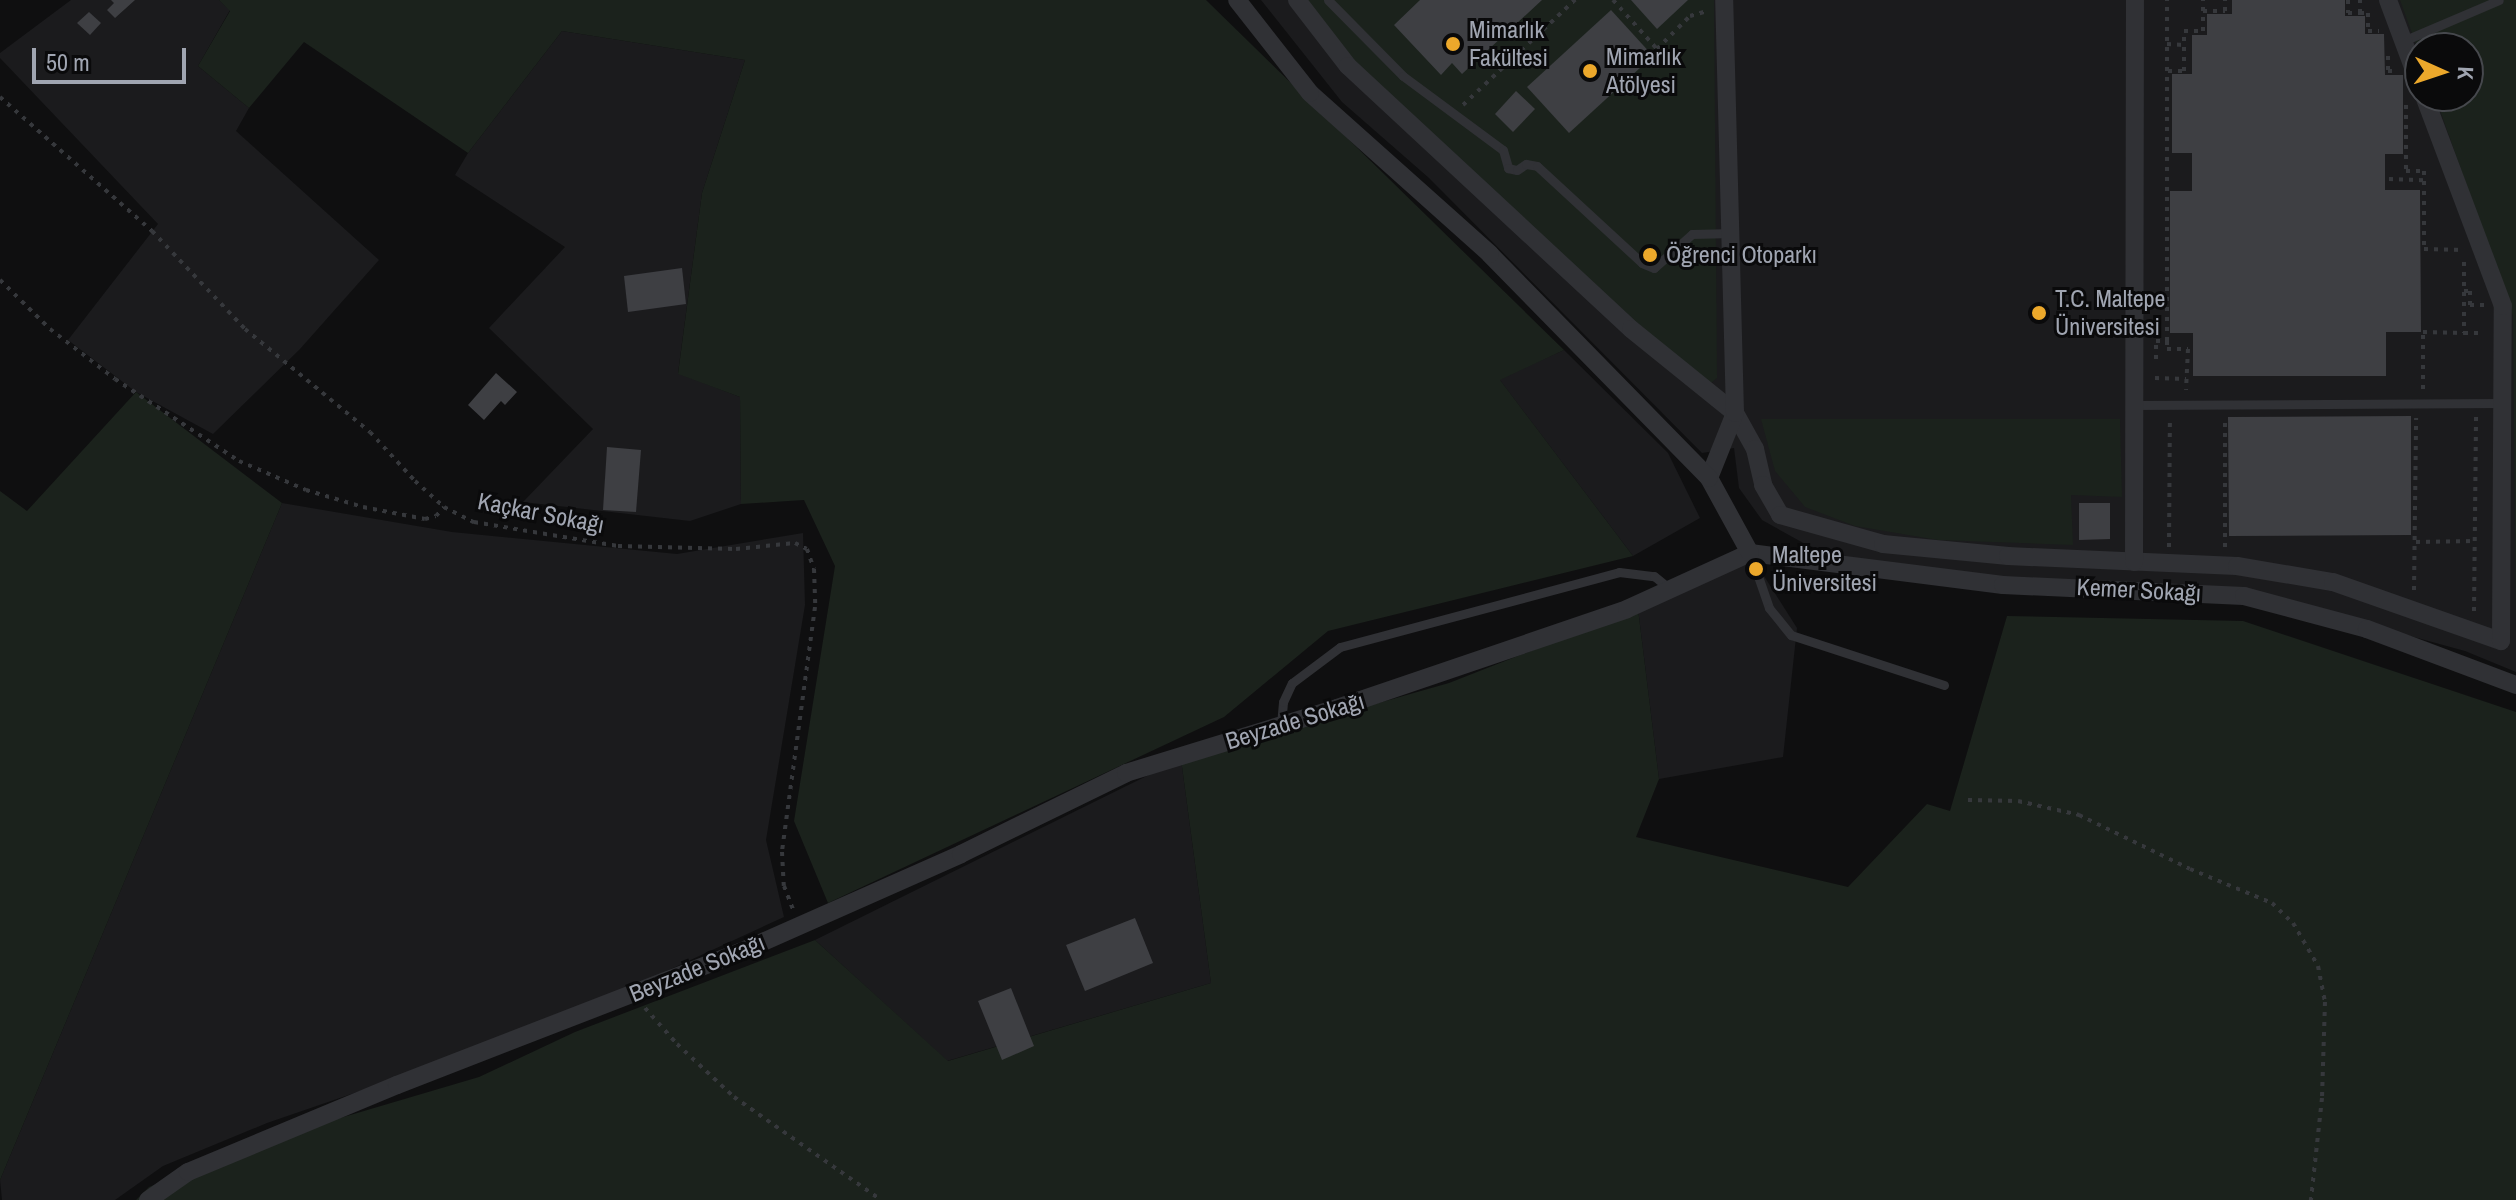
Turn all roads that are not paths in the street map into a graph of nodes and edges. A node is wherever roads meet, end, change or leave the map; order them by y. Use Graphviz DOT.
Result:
graph roads {
  1 [pos="1237,0"];
  2 [pos="1297,0"];
  3 [pos="1328,0"];
  4 [pos="2135,0"];
  5 [pos="2388,0"];
  6 [pos="2499,0"];
  7 [pos="1724,3"];
  8 [pos="2403,41"];
  9 [pos="2422,112"];
  10 [pos="1733,233"];
  11 [pos="2134,410"];
  12 [pos="2502,410"];
  13 [pos="1735,413"];
  14 [pos="1709,478"];
  15 [pos="1750,553"];
  16 [pos="2134,562"];
  17 [pos="1670,589"];
  18 [pos="2509,643"];
  19 [pos="1944,685"];
  20 [pos="2516,685"];
  21 [pos="1281,725"];
  22 [pos="148,1200"];
  1 -- 14 [label="street"];
  2 -- 13 [label="street"];
  3 -- 10 [label="lane"];
  4 -- 11 [label="street"];
  5 -- 8 [label="street"];
  6 -- 8 [label="lane"];
  7 -- 10 [label="street"];
  9 -- 12 [label="street"];
  10 -- 13 [label="street"];
  11 -- 12 [label="lane"];
  11 -- 16 [label="street"];
  12 -- 18 [label="street"];
  13 -- 14 [label="street"];
  13 -- 16 [label="street"];
  14 -- 15 [label="street"];
  15 -- 17 [label="street, Beyzade Sokağı"];
  15 -- 19 [label="lane"];
  15 -- 20 [label="street, Kemer Sokağı"];
  16 -- 18 [label="street"];
  17 -- 21 [label="street, Beyzade Sokağı"];
  17 -- 21 [label="lane"];
  21 -- 22 [label="street, Beyzade Sokağı"];
}
